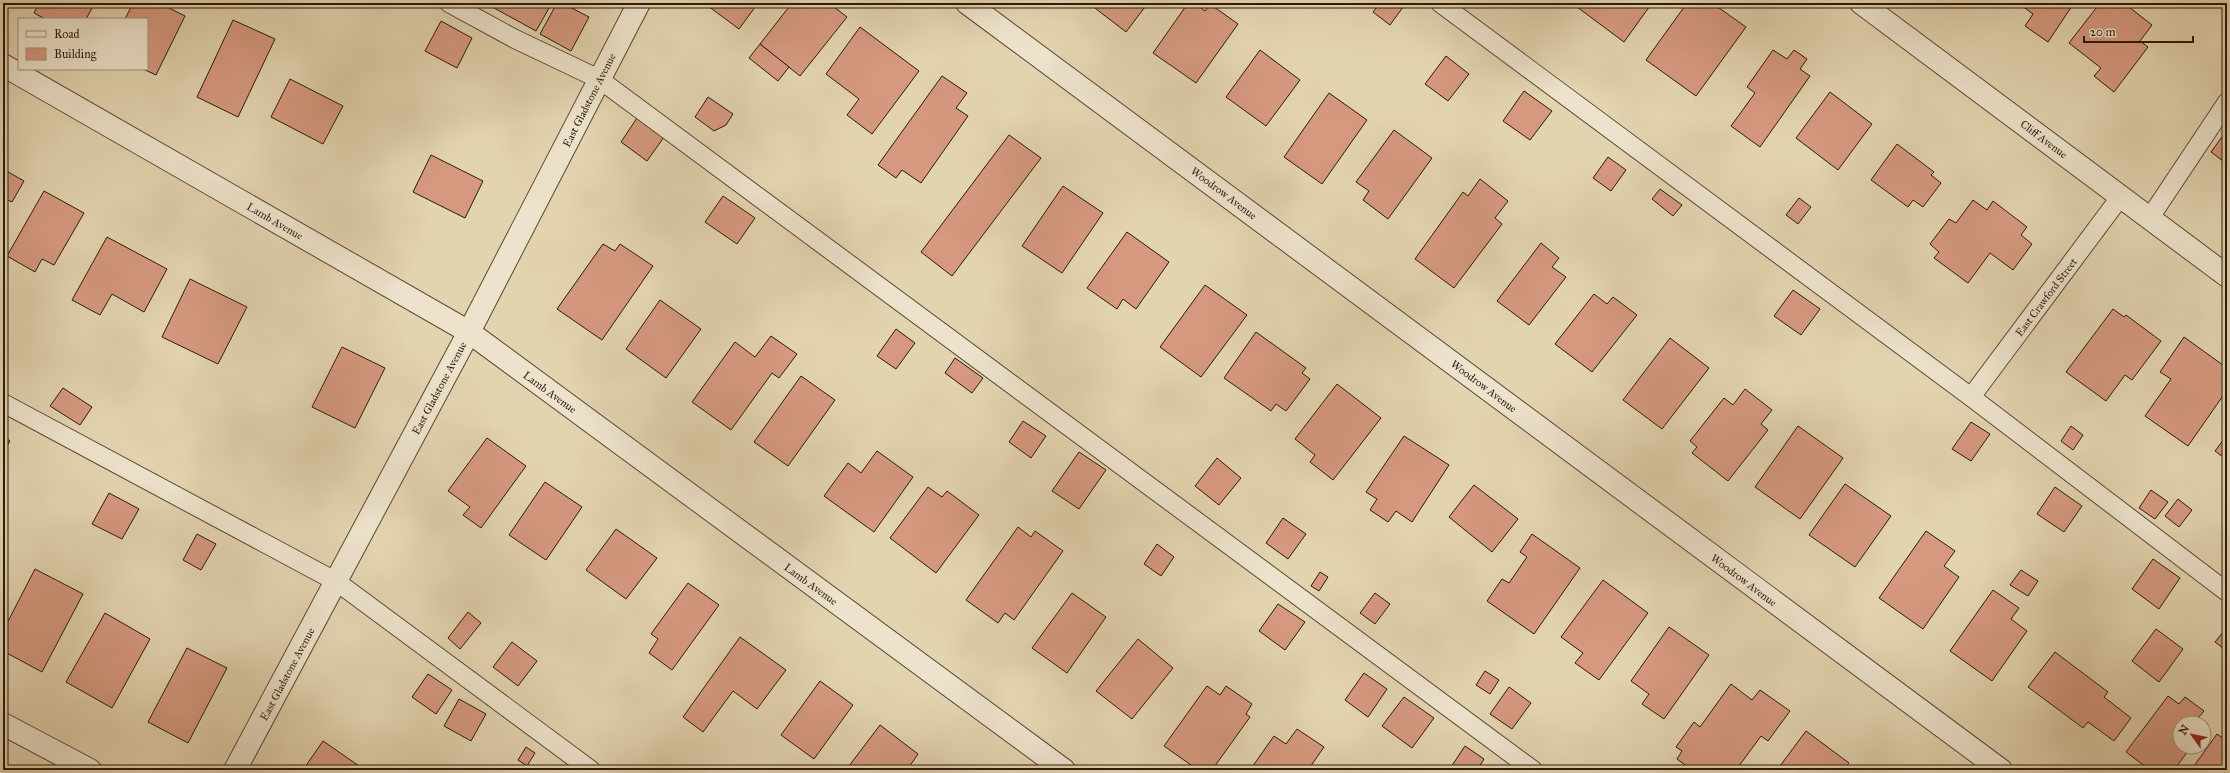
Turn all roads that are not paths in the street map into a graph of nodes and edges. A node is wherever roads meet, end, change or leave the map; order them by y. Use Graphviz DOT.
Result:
graph roads {
  1 [pos="449,3"];
  2 [pos="639,3"];
  3 [pos="967,3"];
  4 [pos="1440,3"];
  5 [pos="1861,3"];
  6 [pos="3,65"];
  7 [pos="599,79"];
  8 [pos="2227,102"];
  9 [pos="2121,196"];
  10 [pos="2149,219"];
  11 [pos="2227,276"];
  12 [pos="469,332"];
  13 [pos="1971,397"];
  14 [pos="3,403"];
  15 [pos="337,582"];
  16 [pos="2227,592"];
  17 [pos="3,724"];
  18 [pos="90,770"];
  19 [pos="235,770"];
  20 [pos="591,770"];
  21 [pos="1064,770"];
  22 [pos="1533,770"];
  23 [pos="2000,770"];
  1 -- 7 [label="lane"];
  2 -- 7 [label="street, East Gladstone Avenue"];
  3 -- 23 [label="street, Woodrow Avenue"];
  4 -- 13 [label="lane"];
  5 -- 9 [label="street, Cliff Avenue"];
  6 -- 12 [label="street, Lamb Avenue"];
  7 -- 12 [label="street, East Gladstone Avenue"];
  7 -- 22 [label="lane"];
  8 -- 10 [label="lane"];
  9 -- 10 [label="street, Cliff Avenue"];
  9 -- 13 [label="lane, East Crawford Street"];
  10 -- 11 [label="street, Cliff Avenue"];
  12 -- 15 [label="street, East Gladstone Avenue"];
  12 -- 21 [label="street, Lamb Avenue"];
  13 -- 16 [label="lane"];
  14 -- 15 [label="lane"];
  15 -- 19 [label="street, East Gladstone Avenue"];
  15 -- 20 [label="lane"];
  17 -- 18 [label="street"];
}
